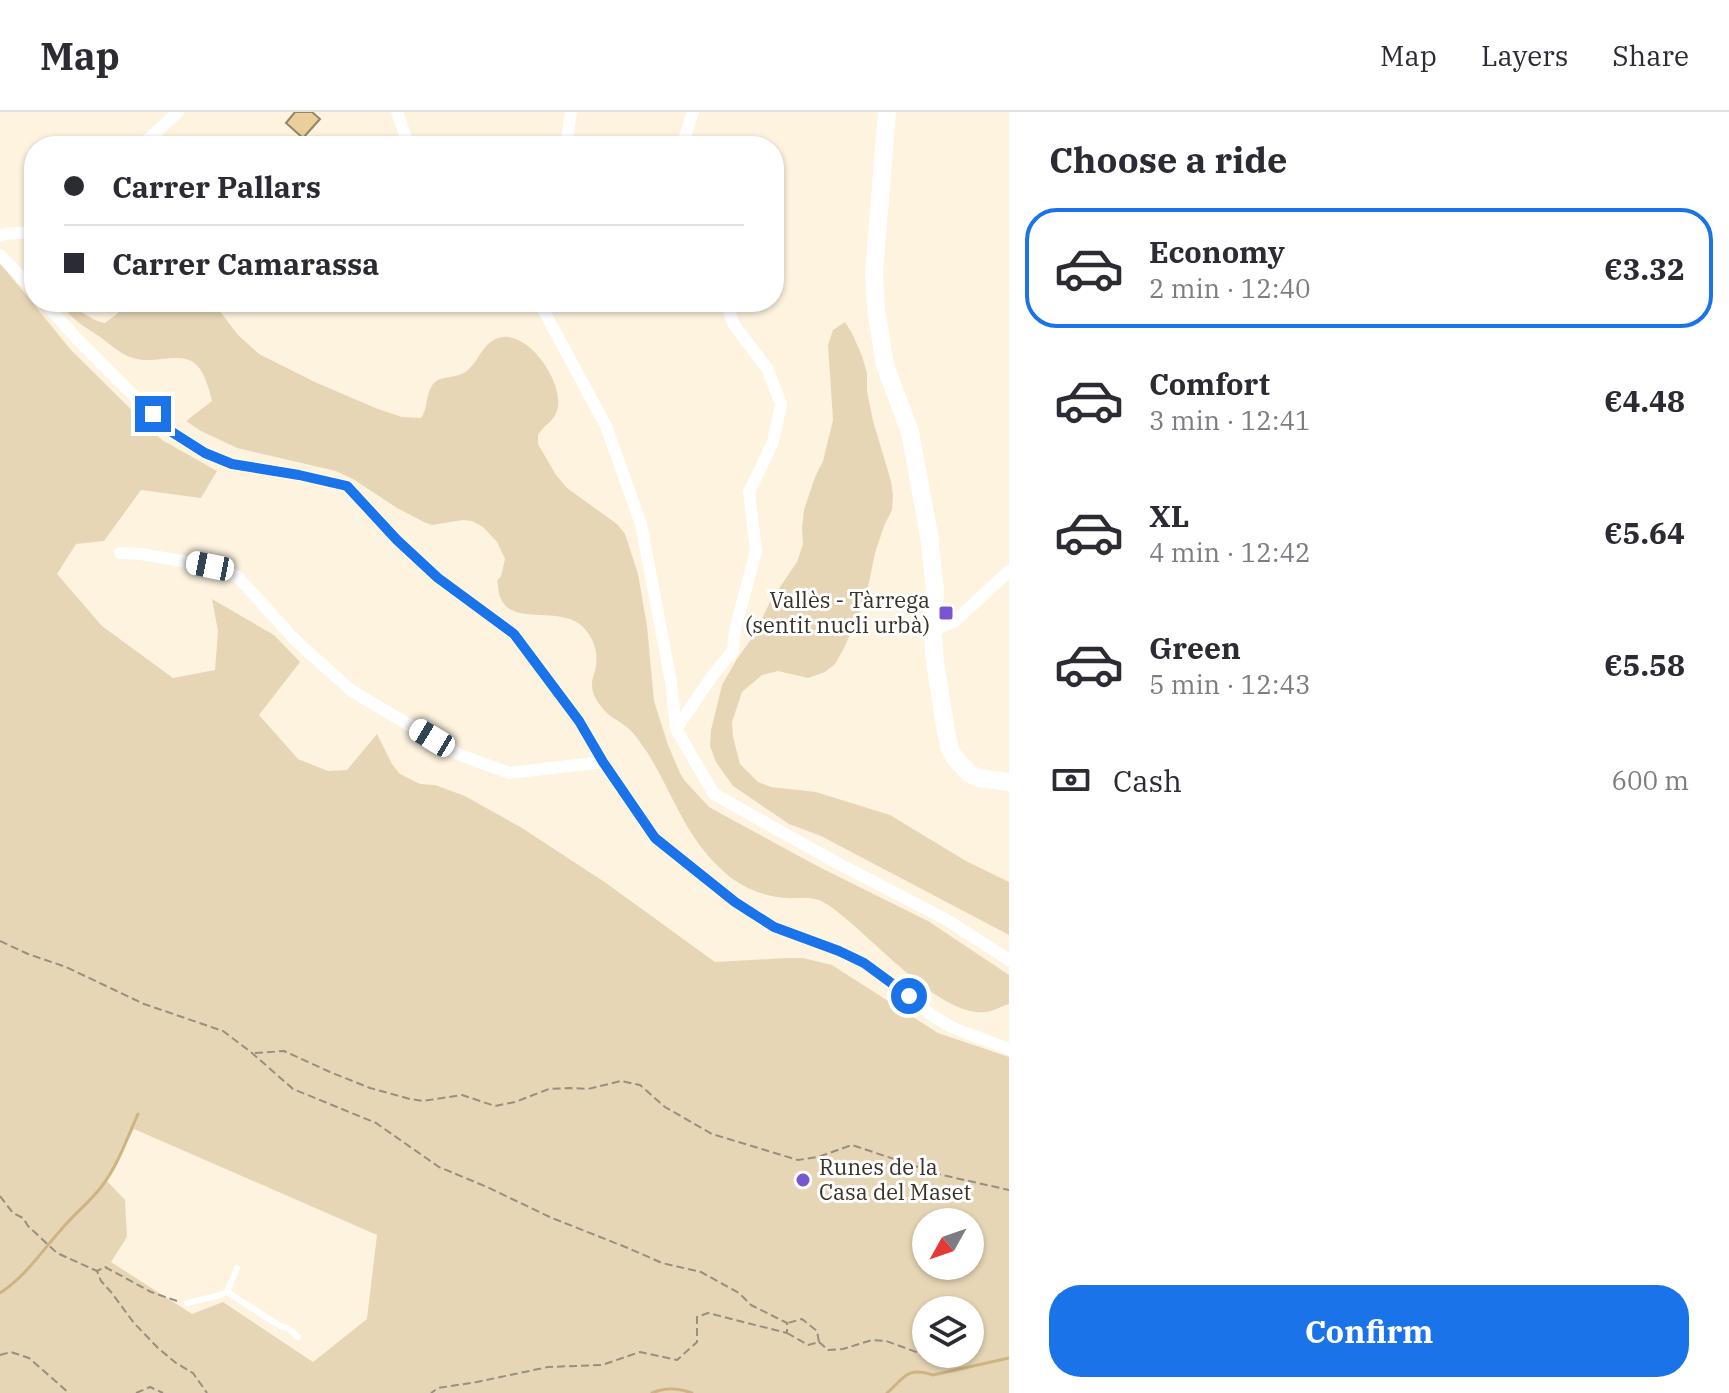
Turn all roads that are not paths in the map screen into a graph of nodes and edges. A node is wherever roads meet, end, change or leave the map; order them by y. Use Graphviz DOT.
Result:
graph roads {
  1 [pos="178,112"];
  2 [pos="397,112"];
  3 [pos="571,112"];
  4 [pos="693,112"];
  5 [pos="887,112"];
  6 [pos="152,136"];
  7 [pos="405,136"];
  8 [pos="567,136"];
  9 [pos="685,136"];
  10 [pos="24,233"];
  11 [pos="0,236"];
  12 [pos="0,255"];
  13 [pos="24,280"];
  14 [pos="53,312"];
  15 [pos="544,312"];
  16 [pos="729,312"];
  17 [pos="120,553"];
  18 [pos="1009,571"];
  19 [pos="933,631"];
  20 [pos="676,729"];
  21 [pos="603,762"];
  22 [pos="1009,782"];
  23 [pos="1009,960"];
  24 [pos="1009,1049"];
  25 [pos="237,1268"];
  26 [pos="227,1292"];
  27 [pos="187,1303"];
  28 [pos="298,1337"];
  1 -- 6 [label="street"];
  2 -- 7 [label="street"];
  3 -- 8 [label="street"];
  4 -- 9 [label="street"];
  5 -- 19 [label="street"];
  10 -- 11 [label="street"];
  12 -- 13 [label="street"];
  14 -- 21 [label="street"];
  15 -- 20 [label="street"];
  16 -- 20 [label="street"];
  17 -- 21 [label="street"];
  18 -- 19 [label="street"];
  19 -- 22 [label="street"];
  20 -- 23 [label="street"];
  21 -- 24 [label="street"];
  25 -- 26 [label="lane"];
  26 -- 27 [label="lane"];
  26 -- 28 [label="lane"];
}
